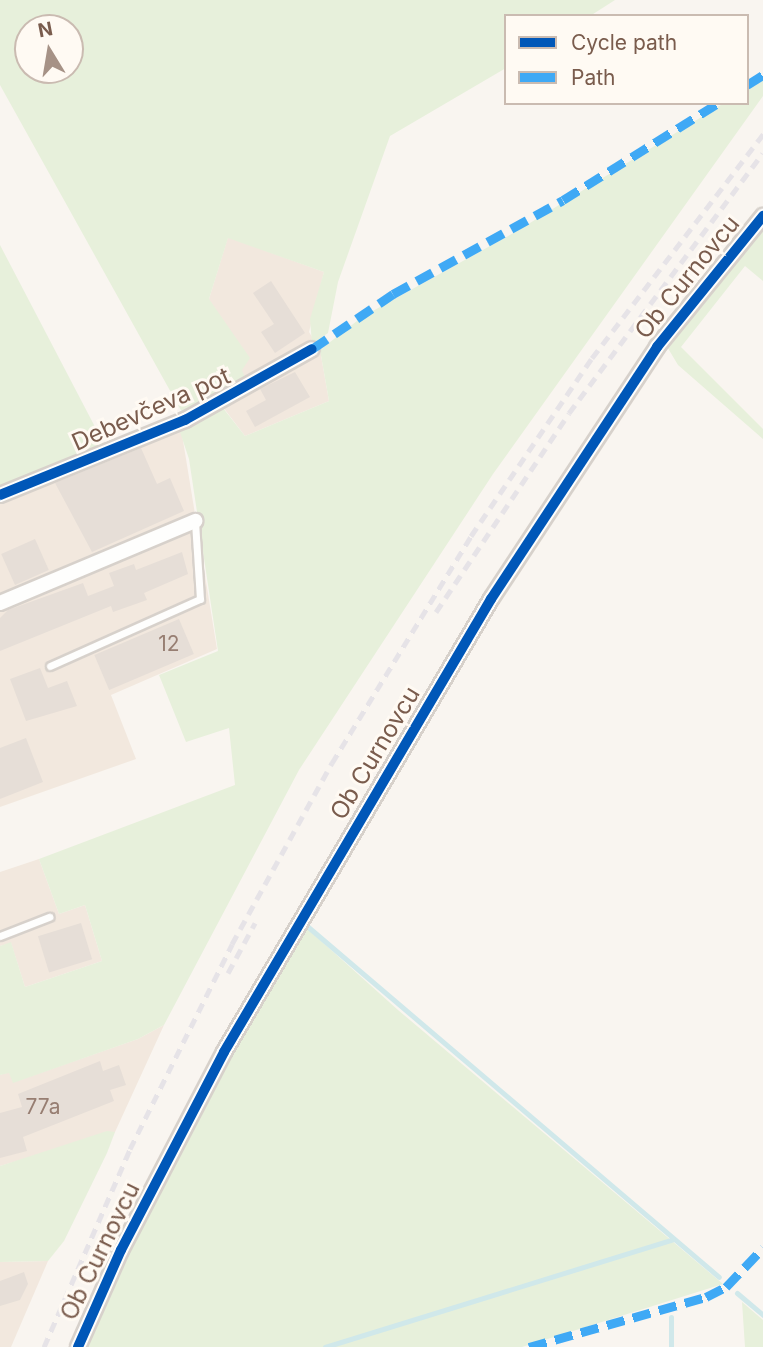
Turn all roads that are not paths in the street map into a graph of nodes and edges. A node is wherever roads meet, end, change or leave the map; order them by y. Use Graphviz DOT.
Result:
graph roads {
  1 [pos="763,216"];
  2 [pos="313,349"];
  3 [pos="0,495"];
  4 [pos="195,521"];
  5 [pos="0,603"];
  6 [pos="50,666"];
  7 [pos="49,917"];
  8 [pos="0,936"];
  9 [pos="78,1347"];
  1 -- 9 [label="street, Ob Curnovcu"];
  2 -- 3 [label="street, Debevčeva pot"];
  4 -- 5 [label="street"];
  4 -- 6 [label="lane"];
  7 -- 8 [label="lane"];
}
